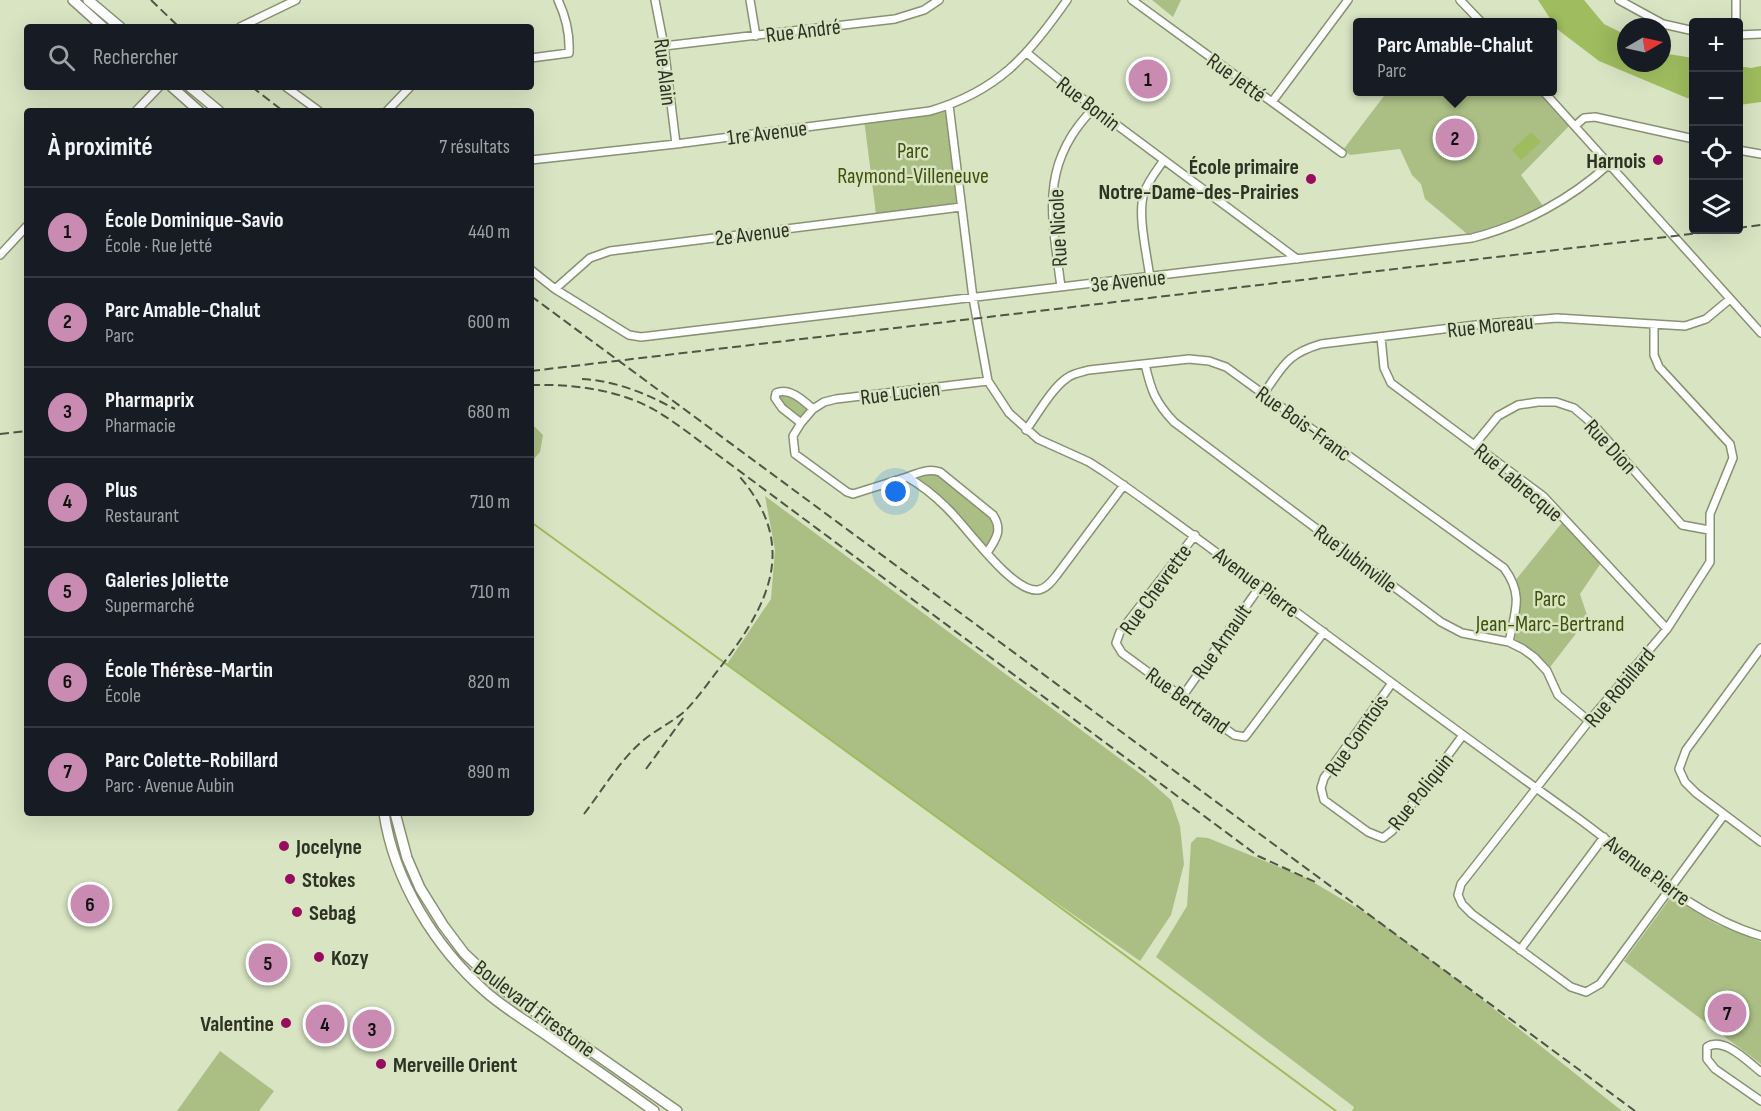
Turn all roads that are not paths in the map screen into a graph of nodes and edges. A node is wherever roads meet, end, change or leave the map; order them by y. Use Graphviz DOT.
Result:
graph roads {
  1 [pos="73,0"];
  2 [pos="88,0"];
  3 [pos="296,0"];
  4 [pos="558,0"];
  5 [pos="655,0"];
  6 [pos="750,0"];
  7 [pos="939,0"];
  8 [pos="1066,0"];
  9 [pos="1132,0"];
  10 [pos="1460,0"];
  11 [pos="1619,0"];
  12 [pos="1736,0"];
  13 [pos="1346,1"];
  14 [pos="1477,18"];
  15 [pos="1736,18"];
  16 [pos="101,24"];
  17 [pos="116,24"];
  18 [pos="246,24"];
  19 [pos="1689,30"];
  20 [pos="1761,34"];
  21 [pos="1743,35"];
  22 [pos="756,36"];
  23 [pos="664,46"];
  24 [pos="1027,53"];
  25 [pos="534,58"];
  26 [pos="156,90"];
  27 [pos="176,90"];
  28 [pos="194,90"];
  29 [pos="202,90"];
  30 [pos="290,90"];
  31 [pos="407,90"];
  32 [pos="1548,96"];
  33 [pos="1272,102"];
  34 [pos="949,105"];
  35 [pos="139,108"];
  36 [pos="196,108"];
  37 [pos="216,108"];
  38 [pos="217,108"];
  39 [pos="315,108"];
  40 [pos="390,108"];
  41 [pos="1094,108"];
  42 [pos="1575,126"];
  43 [pos="1689,138"];
  44 [pos="676,144"];
  45 [pos="1743,151"];
  46 [pos="1342,153"];
  47 [pos="1761,154"];
  48 [pos="534,160"];
  49 [pos="1164,160"];
  50 [pos="1609,164"];
  51 [pos="961,207"];
  52 [pos="24,229"];
  53 [pos="0,255"];
  54 [pos="1297,259"];
  55 [pos="534,272"];
  56 [pos="1150,278"];
  57 [pos="1061,287"];
  58 [pos="555,289"];
  59 [pos="973,298"];
  60 [pos="1730,299"];
  61 [pos="1654,324"];
  62 [pos="1761,333"];
  63 [pos="1381,337"];
  64 [pos="1145,364"];
  65 [pos="988,381"];
  66 [pos="1264,393"];
  67 [pos="813,409"];
  68 [pos="801,423"];
  69 [pos="1026,430"];
  70 [pos="1475,444"];
  71 [pos="907,477"];
  72 [pos="1124,485"];
  73 [pos="1709,530"];
  74 [pos="1195,535"];
  75 [pos="987,553"];
  76 [pos="1261,585"];
  77 [pos="1667,629"];
  78 [pos="1324,632"];
  79 [pos="1509,642"];
  80 [pos="1116,643"];
  81 [pos="1761,648"];
  82 [pos="1757,657"];
  83 [pos="1392,683"];
  84 [pos="1182,697"];
  85 [pos="1589,721"];
  86 [pos="1463,735"];
  87 [pos="1321,788"];
  88 [pos="1536,789"];
  89 [pos="1724,815"];
  90 [pos="384,816"];
  91 [pos="396,816"];
  92 [pos="1604,837"];
  93 [pos="1761,842"];
  94 [pos="1670,888"];
  95 [pos="1761,936"];
  96 [pos="1520,950"];
  97 [pos="1761,1072"];
  98 [pos="1761,1101"];
  99 [pos="654,1111"];
  100 [pos="677,1111"];
  1 -- 16 [label="main road"];
  2 -- 17 [label="main road"];
  3 -- 18 [label="street"];
  4 -- 25 [label="street"];
  5 -- 23 [label="street, Rue Alain"];
  6 -- 22 [label="street"];
  7 -- 22 [label="street, Rue André"];
  8 -- 24 [label="street, 1re Avenue"];
  9 -- 33 [label="street, Rue Jetté"];
  10 -- 14 [label="street"];
  11 -- 19 [label="street"];
  12 -- 15 [label="street"];
  13 -- 33 [label="street"];
  20 -- 21 [label="street"];
  22 -- 23 [label="street, Rue André"];
  23 -- 44 [label="street, Rue Alain"];
  24 -- 34 [label="street, 1re Avenue"];
  24 -- 41 [label="street, Rue Bonin"];
  26 -- 35 [label="street"];
  27 -- 36 [label="main road"];
  28 -- 37 [label="main road"];
  29 -- 38 [label="main road"];
  30 -- 39 [label="street"];
  31 -- 40 [label="street"];
  32 -- 42 [label="street"];
  33 -- 46 [label="street, Rue Jetté"];
  34 -- 44 [label="street, 1re Avenue"];
  34 -- 51 [label="street, Avenue Pierre"];
  41 -- 49 [label="street, Rue Bonin"];
  41 -- 57 [label="street, Rue Nicole"];
  42 -- 43 [label="street"];
  42 -- 50 [label="street"];
  44 -- 48 [label="street, 1re Avenue"];
  45 -- 47 [label="street"];
  49 -- 54 [label="street, Rue Bonin"];
  49 -- 56 [label="street"];
  50 -- 54 [label="street, 3e Avenue"];
  50 -- 60 [label="street"];
  51 -- 58 [label="street, 2e Avenue"];
  51 -- 59 [label="street, Avenue Pierre"];
  52 -- 53 [label="street"];
  54 -- 56 [label="street, 3e Avenue"];
  55 -- 58 [label="street"];
  56 -- 57 [label="street, 3e Avenue"];
  57 -- 59 [label="street, 3e Avenue"];
  58 -- 59 [label="street, 3e Avenue"];
  59 -- 65 [label="street, Avenue Pierre"];
  60 -- 61 [label="street, Rue Moreau"];
  60 -- 62 [label="street"];
  61 -- 63 [label="street, Rue Moreau"];
  61 -- 73 [label="street, Rue Robillard"];
  63 -- 66 [label="street, Rue Moreau"];
  63 -- 70 [label="street, Rue Labrecque"];
  64 -- 66 [label="street, Rue Bois-Franc"];
  64 -- 69 [label="street, Rue Bois-Franc"];
  64 -- 79 [label="street, Rue Jubinville"];
  65 -- 67 [label="street, Rue Lucien"];
  65 -- 69 [label="street, Avenue Pierre"];
  66 -- 79 [label="street, Rue Bois-Franc"];
  67 -- 68 [label="street, Rue Lucien"];
  67 -- 68 [label="street"];
  68 -- 71 [label="street"];
  69 -- 72 [label="street, Avenue Pierre"];
  70 -- 73 [label="street, Rue Dion"];
  70 -- 77 [label="street, Rue Labrecque"];
  71 -- 75 [label="street"];
  71 -- 75 [label="street"];
  72 -- 74 [label="street, Avenue Pierre"];
  72 -- 75 [label="street"];
  73 -- 77 [label="street, Rue Robillard"];
  74 -- 76 [label="street, Avenue Pierre"];
  74 -- 80 [label="street, Rue Chevrette"];
  76 -- 78 [label="street, Avenue Pierre"];
  76 -- 84 [label="street, Rue Arnault"];
  77 -- 85 [label="street, Rue Robillard"];
  78 -- 83 [label="street, Avenue Pierre"];
  78 -- 84 [label="street, Rue Bertrand"];
  79 -- 85 [label="street, Rue Jubinville"];
  80 -- 84 [label="street, Rue Bertrand"];
  81 -- 82 [label="street"];
  82 -- 89 [label="street"];
  83 -- 86 [label="street, Avenue Pierre"];
  83 -- 87 [label="street, Rue Comtois"];
  85 -- 88 [label="street, Rue Robillard"];
  86 -- 87 [label="street, Rue Poliquin"];
  86 -- 88 [label="street, Avenue Pierre"];
  88 -- 92 [label="street, Avenue Pierre"];
  88 -- 96 [label="street, Rue Robillard"];
  89 -- 93 [label="street"];
  89 -- 94 [label="street"];
  90 -- 99 [label="main road, Boulevard Firestone"];
  91 -- 100 [label="main road, Boulevard Firestone"];
  92 -- 94 [label="street, Avenue Pierre"];
  92 -- 96 [label="street"];
  94 -- 95 [label="street, Avenue Pierre"];
  94 -- 96 [label="street, Rue Robillard"];
  97 -- 98 [label="street"];
}
